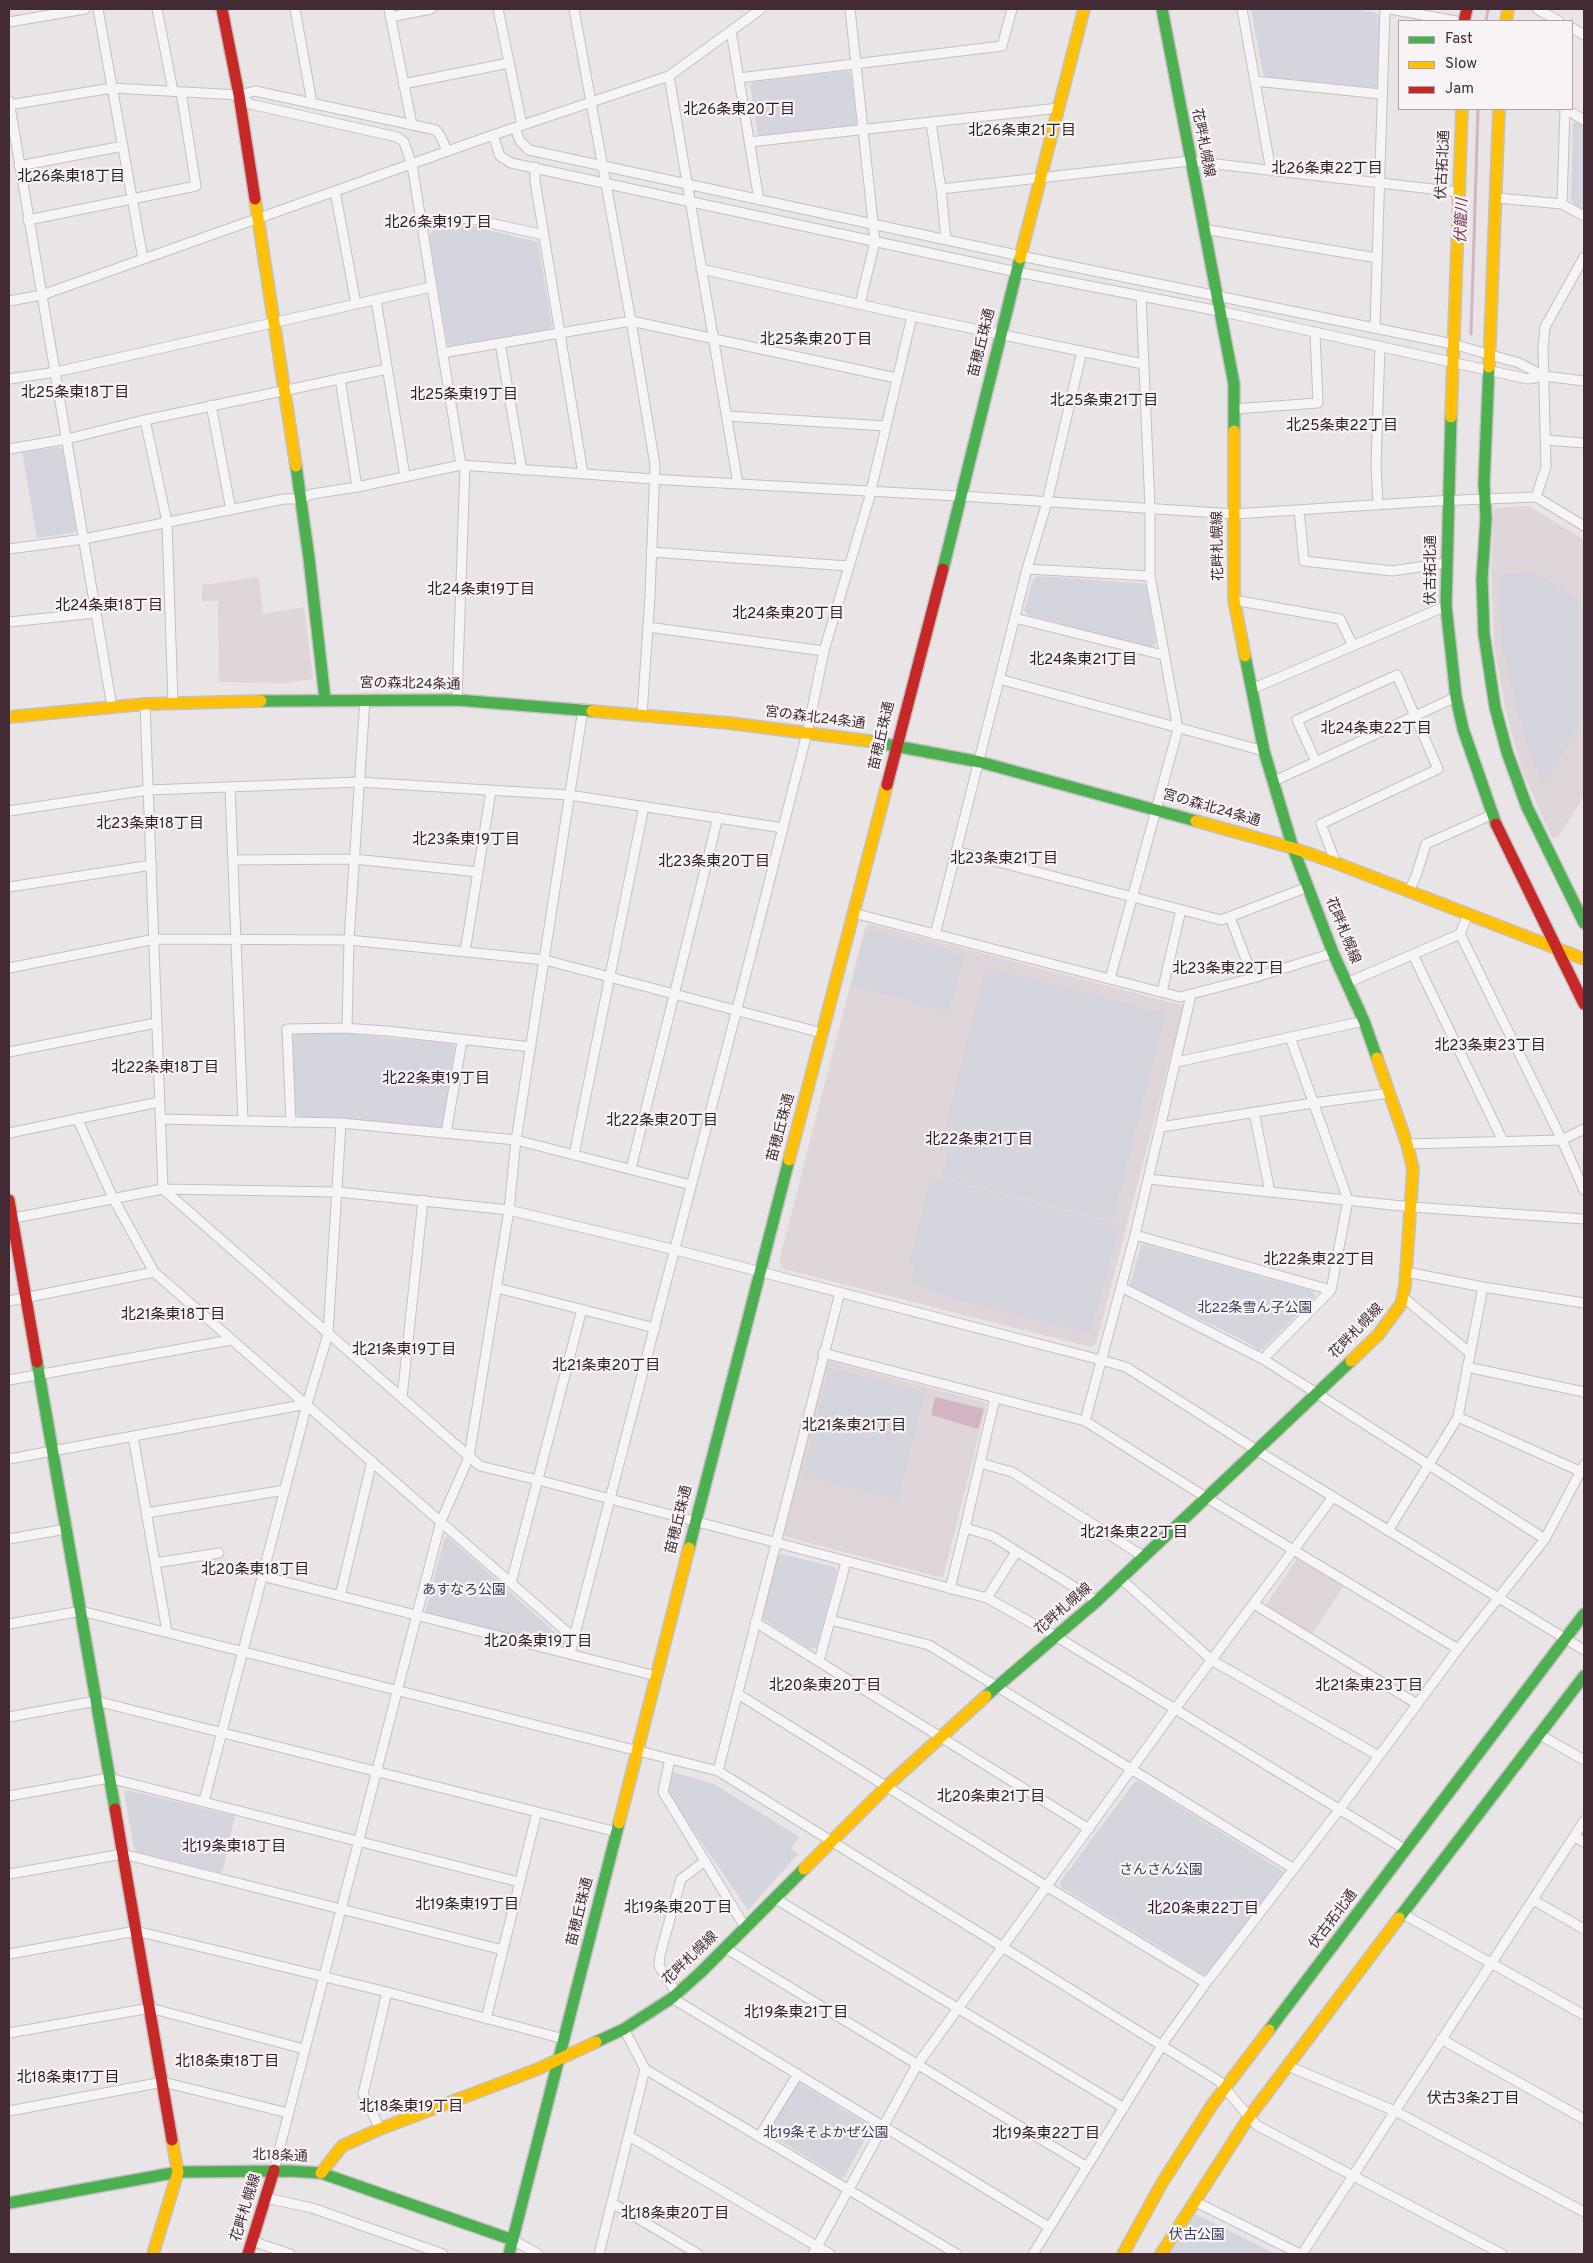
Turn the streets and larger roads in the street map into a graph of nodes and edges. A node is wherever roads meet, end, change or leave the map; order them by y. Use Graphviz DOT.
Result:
graph roads {
  1 [pos="85,9"];
  2 [pos="98,9"];
  3 [pos="157,9"];
  4 [pos="222,9"];
  5 [pos="295,9"];
  6 [pos="432,9"];
  7 [pos="510,9"];
  8 [pos="574,9"];
  9 [pos="761,9"];
  10 [pos="850,9"];
  11 [pos="1012,9"];
  12 [pos="1084,9"];
  13 [pos="1162,9"];
  14 [pos="1242,9"];
  15 [pos="1385,9"];
  16 [pos="1390,9"];
  17 [pos="1537,9"];
  18 [pos="499,10"];
  19 [pos="390,13"];
  20 [pos="1450,20"];
  21 [pos="1557,20"];
  22 [pos="9,22"];
  23 [pos="1573,29"];
  24 [pos="731,30"];
  25 [pos="1584,35"];
  26 [pos="509,63"];
  27 [pos="855,65"];
  28 [pos="668,76"];
  29 [pos="739,78"];
  30 [pos="1255,81"];
  31 [pos="403,84"];
  32 [pos="112,88"];
  33 [pos="177,91"];
  34 [pos="1381,94"];
  35 [pos="239,95"];
  36 [pos="592,102"];
  37 [pos="312,103"];
  38 [pos="9,104"];
  39 [pos="1059,108"];
  40 [pos="1462,110"];
  41 [pos="1499,110"];
  42 [pos="1564,110"];
  43 [pos="1566,110"];
  44 [pos="1584,120"];
  45 [pos="931,123"];
  46 [pos="412,125"];
  47 [pos="518,126"];
  48 [pos="862,131"];
  49 [pos="493,135"];
  50 [pos="750,142"];
  51 [pos="123,146"];
  52 [pos="447,152"];
  53 [pos="1190,161"];
  54 [pos="412,165"];
  55 [pos="19,166"];
  56 [pos="602,166"];
  57 [pos="535,167"];
  58 [pos="1271,171"];
  59 [pos="1041,178"];
  60 [pos="606,183"];
  61 [pos="686,183"];
  62 [pos="1380,184"];
  63 [pos="941,189"];
  64 [pos="335,191"];
  65 [pos="1458,192"];
  66 [pos="132,198"];
  67 [pos="1496,198"];
  68 [pos="758,200"];
  69 [pos="690,201"];
  70 [pos="1562,204"];
  71 [pos="1584,216"];
  72 [pos="258,217"];
  73 [pos="28,220"];
  74 [pos="873,224"];
  75 [pos="422,225"];
  76 [pos="1203,229"];
  77 [pos="544,235"];
  78 [pos="946,240"];
  79 [pos="875,241"];
  80 [pos="1021,256"];
  81 [pos="1584,257"];
  82 [pos="1378,258"];
  83 [pos="143,259"];
  84 [pos="701,269"];
  85 [pos="1017,272"];
  86 [pos="431,287"];
  87 [pos="42,295"];
  88 [pos="1142,296"];
  89 [pos="1216,296"];
  90 [pos="9,300"];
  91 [pos="376,300"];
  92 [pos="356,304"];
  93 [pos="860,304"];
  94 [pos="1219,312"];
  95 [pos="912,316"];
  96 [pos="631,321"];
  97 [pos="275,322"];
  98 [pos="1375,328"];
  99 [pos="560,332"];
  100 [pos="1315,333"];
  101 [pos="1001,335"];
  102 [pos="713,339"];
  103 [pos="500,343"];
  104 [pos="1453,344"];
  105 [pos="1380,346"];
  106 [pos="1082,351"];
  107 [pos="442,353"];
  108 [pos="1490,353"];
  109 [pos="1453,362"];
  110 [pos="1143,364"];
  111 [pos="387,369"];
  112 [pos="1488,370"];
  113 [pos="56,372"];
  114 [pos="1544,376"];
  115 [pos="340,378"];
  116 [pos="896,378"];
  117 [pos="9,379"];
  118 [pos="1584,381"];
  119 [pos="284,390"];
  120 [pos="211,405"];
  121 [pos="1234,409"];
  122 [pos="727,416"];
  123 [pos="145,420"];
  124 [pos="886,426"];
  125 [pos="68,439"];
  126 [pos="1545,440"];
  127 [pos="1584,443"];
  128 [pos="9,449"];
  129 [pos="463,465"];
  130 [pos="522,470"];
  131 [pos="583,474"];
  132 [pos="405,476"];
  133 [pos="655,479"];
  134 [pos="738,484"];
  135 [pos="357,487"];
  136 [pos="871,491"];
  137 [pos="961,497"];
  138 [pos="1536,497"];
  139 [pos="300,498"];
  140 [pos="1485,499"];
  141 [pos="1447,500"];
  142 [pos="1047,502"];
  143 [pos="1378,505"];
  144 [pos="1150,508"];
  145 [pos="231,510"];
  146 [pos="1299,510"];
  147 [pos="1234,514"];
  148 [pos="167,522"];
  149 [pos="1584,526"];
  150 [pos="84,539"];
  151 [pos="9,549"];
  152 [pos="651,552"];
  153 [pos="1446,563"];
  154 [pos="848,566"];
  155 [pos="1027,569"];
  156 [pos="1150,576"];
  157 [pos="1234,600"];
  158 [pos="1446,606"];
  159 [pos="96,613"];
  160 [pos="1015,618"];
  161 [pos="9,622"];
  162 [pos="648,627"];
  163 [pos="1354,646"];
  164 [pos="824,651"];
  165 [pos="1163,655"];
  166 [pos="999,679"];
  167 [pos="1252,689"];
  168 [pos="1456,697"];
  169 [pos="326,699"];
  170 [pos="365,699"];
  171 [pos="457,700"];
  172 [pos="173,702"];
  173 [pos="145,704"];
  174 [pos="112,706"];
  175 [pos="583,709"];
  176 [pos="642,715"];
  177 [pos="1416,715"];
  178 [pos="9,717"];
  179 [pos="1178,729"];
  180 [pos="807,733"];
  181 [pos="897,745"];
  182 [pos="1264,752"];
  183 [pos="980,762"];
  184 [pos="1316,762"];
  185 [pos="359,782"];
  186 [pos="1272,782"];
  187 [pos="230,787"];
  188 [pos="148,790"];
  189 [pos="491,791"];
  190 [pos="569,795"];
  191 [pos="644,806"];
  192 [pos="1155,810"];
  193 [pos="9,811"];
  194 [pos="1491,815"];
  195 [pos="718,817"];
  196 [pos="783,828"];
  197 [pos="1294,848"];
  198 [pos="956,851"];
  199 [pos="354,858"];
  200 [pos="233,860"];
  201 [pos="1336,862"];
  202 [pos="152,864"];
  203 [pos="478,872"];
  204 [pos="9,887"];
  205 [pos="1308,887"];
  206 [pos="1408,891"];
  207 [pos="1134,897"];
  208 [pos="1181,910"];
  209 [pos="853,913"];
  210 [pos="1468,914"];
  211 [pos="1230,917"];
  212 [pos="1584,923"];
  213 [pos="1460,934"];
  214 [pos="935,935"];
  215 [pos="156,939"];
  216 [pos="236,940"];
  217 [pos="349,940"];
  218 [pos="1555,947"];
  219 [pos="465,952"];
  220 [pos="1333,953"];
  221 [pos="1413,955"];
  222 [pos="1584,959"];
  223 [pos="545,960"];
  224 [pos="9,968"];
  225 [pos="609,977"];
  226 [pos="1253,978"];
  227 [pos="1110,979"];
  228 [pos="1347,982"];
  229 [pos="1162,992"];
  230 [pos="674,993"];
  231 [pos="1191,995"];
  232 [pos="1584,1004"];
  233 [pos="738,1009"];
  234 [pos="1364,1021"];
  235 [pos="156,1023"];
  236 [pos="347,1028"];
  237 [pos="822,1033"];
  238 [pos="1290,1037"];
  239 [pos="462,1041"];
  240 [pos="531,1047"];
  241 [pos="9,1052"];
  242 [pos="1177,1062"];
  243 [pos="1390,1093"];
  244 [pos="159,1102"];
  245 [pos="1313,1103"];
  246 [pos="1254,1112"];
  247 [pos="77,1118"];
  248 [pos="160,1119"];
  249 [pos="243,1121"];
  250 [pos="291,1123"];
  251 [pos="341,1123"];
  252 [pos="1161,1127"];
  253 [pos="1584,1129"];
  254 [pos="9,1133"];
  255 [pos="446,1133"];
  256 [pos="516,1140"];
  257 [pos="1562,1140"];
  258 [pos="1503,1141"];
  259 [pos="1407,1144"];
  260 [pos="574,1154"];
  261 [pos="631,1169"];
  262 [pos="1148,1179"];
  263 [pos="691,1185"];
  264 [pos="163,1188"];
  265 [pos="1584,1190"];
  266 [pos="338,1192"];
  267 [pos="1270,1192"];
  268 [pos="113,1198"];
  269 [pos="9,1200"];
  270 [pos="422,1200"];
  271 [pos="1348,1200"];
  272 [pos="1411,1207"];
  273 [pos="509,1210"];
  274 [pos="10,1218"];
  275 [pos="1584,1219"];
  276 [pos="1135,1235"];
  277 [pos="676,1250"];
  278 [pos="760,1271"];
  279 [pos="154,1272"];
  280 [pos="1406,1272"];
  281 [pos="1121,1287"];
  282 [pos="1483,1287"];
  283 [pos="497,1288"];
  284 [pos="1331,1290"];
  285 [pos="840,1292"];
  286 [pos="1403,1297"];
  287 [pos="26,1298"];
  288 [pos="9,1301"];
  289 [pos="1584,1303"];
  290 [pos="582,1309"];
  291 [pos="655,1328"];
  292 [pos="328,1334"];
  293 [pos="231,1340"];
  294 [pos="823,1353"];
  295 [pos="1470,1353"];
  296 [pos="1263,1359"];
  297 [pos="1102,1360"];
  298 [pos="1468,1367"];
  299 [pos="39,1374"];
  300 [pos="9,1380"];
  301 [pos="1584,1392"];
  302 [pos="1317,1393"];
  303 [pos="402,1398"];
  304 [pos="995,1398"];
  305 [pos="308,1404"];
  306 [pos="1458,1418"];
  307 [pos="1085,1421"];
  308 [pos="133,1436"];
  309 [pos="53,1451"];
  310 [pos="1258,1452"];
  311 [pos="469,1457"];
  312 [pos="9,1460"];
  313 [pos="372,1462"];
  314 [pos="980,1463"];
  315 [pos="1430,1464"];
  316 [pos="1583,1469"];
  317 [pos="538,1480"];
  318 [pos="285,1490"];
  319 [pos="1333,1497"];
  320 [pos="1207,1498"];
  321 [pos="611,1499"];
  322 [pos="146,1513"];
  323 [pos="441,1520"];
  324 [pos="695,1521"];
  325 [pos="965,1528"];
  326 [pos="66,1529"];
  327 [pos="1388,1531"];
  328 [pos="9,1539"];
  329 [pos="1545,1539"];
  330 [pos="776,1542"];
  331 [pos="1293,1551"];
  332 [pos="1016,1552"];
  333 [pos="219,1553"];
  334 [pos="1144,1557"];
  335 [pos="846,1562"];
  336 [pos="155,1563"];
  337 [pos="262,1576"];
  338 [pos="1121,1579"];
  339 [pos="511,1583"];
  340 [pos="950,1589"];
  341 [pos="340,1596"];
  342 [pos="987,1598"];
  343 [pos="1498,1598"];
  344 [pos="1097,1602"];
  345 [pos="1254,1604"];
  346 [pos="81,1611"];
  347 [pos="1584,1614"];
  348 [pos="418,1617"];
  349 [pos="830,1620"];
  350 [pos="755,1622"];
  351 [pos="9,1624"];
  352 [pos="167,1632"];
  353 [pos="1058,1636"];
  354 [pos="574,1638"];
  355 [pos="1565,1638"];
  356 [pos="1458,1649"];
  357 [pos="1584,1650"];
  358 [pos="243,1651"];
  359 [pos="570,1653"];
  360 [pos="1213,1660"];
  361 [pos="819,1661"];
  362 [pos="656,1676"];
  363 [pos="1584,1676"];
  364 [pos="996,1687"];
  365 [pos="398,1691"];
  366 [pos="738,1694"];
  367 [pos="96,1701"];
  368 [pos="1418,1704"];
  369 [pos="1175,1709"];
  370 [pos="9,1717"];
  371 [pos="222,1732"];
  372 [pos="1540,1735"];
  373 [pos="941,1736"];
  374 [pos="637,1751"];
  375 [pos="1379,1756"];
  376 [pos="670,1759"];
  377 [pos="1584,1760"];
  378 [pos="1132,1769"];
  379 [pos="376,1771"];
  380 [pos="718,1771"];
  381 [pos="109,1778"];
  382 [pos="886,1787"];
  383 [pos="9,1796"];
  384 [pos="204,1801"];
  385 [pos="1339,1810"];
  386 [pos="537,1812"];
  387 [pos="1584,1821"];
  388 [pos="1089,1828"];
  389 [pos="617,1832"];
  390 [pos="1574,1837"];
  391 [pos="358,1840"];
  392 [pos="831,1841"];
  393 [pos="1584,1842"];
  394 [pos="1406,1850"];
  395 [pos="123,1854"];
  396 [pos="705,1861"];
  397 [pos="1294,1869"];
  398 [pos="9,1874"];
  399 [pos="519,1882"];
  400 [pos="1046,1886"];
  401 [pos="774,1898"];
  402 [pos="1532,1900"];
  403 [pos="341,1909"];
  404 [pos="1403,1914"];
  405 [pos="745,1927"];
  406 [pos="1584,1929"];
  407 [pos="136,1931"];
  408 [pos="1001,1947"];
  409 [pos="725,1948"];
  410 [pos="503,1950"];
  411 [pos="9,1954"];
  412 [pos="1491,1964"];
  413 [pos="323,1977"];
  414 [pos="1206,1983"];
  415 [pos="387,1992"];
  416 [pos="675,1996"];
  417 [pos="150,2008"];
  418 [pos="957,2008"];
  419 [pos="1584,2015"];
  420 [pos="486,2019"];
  421 [pos="624,2029"];
  422 [pos="9,2033"];
  423 [pos="564,2039"];
  424 [pos="1441,2039"];
  425 [pos="1162,2046"];
  426 [pos="304,2049"];
  427 [pos="558,2059"];
  428 [pos="916,2065"];
  429 [pos="1288,2066"];
  430 [pos="645,2070"];
  431 [pos="798,2074"];
  432 [pos="163,2082"];
  433 [pos="1226,2087"];
  434 [pos="1124,2108"];
  435 [pos="9,2111"];
  436 [pos="1396,2111"];
  437 [pos="288,2113"];
  438 [pos="1249,2117"];
  439 [pos="1584,2119"];
  440 [pos="883,2126"];
  441 [pos="380,2129"];
  442 [pos="628,2136"];
  443 [pos="759,2136"];
  444 [pos="1087,2167"];
  445 [pos="274,2170"];
  446 [pos="178,2172"];
  447 [pos="320,2173"];
  448 [pos="1355,2176"];
  449 [pos="849,2189"];
  450 [pos="266,2198"];
  451 [pos="1194,2201"];
  452 [pos="9,2203"];
  453 [pos="612,2203"];
  454 [pos="1584,2212"];
  455 [pos="1049,2227"];
  456 [pos="512,2240"];
  457 [pos="252,2241"];
  458 [pos="815,2250"];
  459 [pos="153,2254"];
  460 [pos="248,2254"];
  461 [pos="290,2254"];
  462 [pos="443,2254"];
  463 [pos="509,2254"];
  464 [pos="538,2254"];
  465 [pos="599,2254"];
  466 [pos="698,2254"];
  467 [pos="830,2254"];
  468 [pos="957,2254"];
  469 [pos="1033,2254"];
  470 [pos="1123,2254"];
  471 [pos="1161,2254"];
  472 [pos="1301,2254"];
  473 [pos="1502,2254"];
  1 -- 22 [label="street"];
  2 -- 32 [label="street"];
  3 -- 33 [label="street"];
  4 -- 35 [label="street"];
  5 -- 37 [label="street"];
  6 -- 19 [label="street"];
  7 -- 18 [label="street"];
  8 -- 36 [label="street"];
  9 -- 24 [label="street"];
  10 -- 27 [label="street"];
  11 -- 27 [label="street"];
  12 -- 39 [label="street, 苗穂丘珠通"];
  13 -- 53 [label="street, 花畔札幌線"];
  14 -- 30 [label="street"];
  15 -- 34 [label="street"];
  16 -- 20 [label="street"];
  17 -- 21 [label="street"];
  18 -- 26 [label="street"];
  19 -- 31 [label="street"];
  23 -- 25 [label="street"];
  24 -- 28 [label="street"];
  24 -- 29 [label="street"];
  26 -- 31 [label="street"];
  26 -- 47 [label="street"];
  27 -- 29 [label="street"];
  27 -- 48 [label="street"];
  28 -- 36 [label="street"];
  28 -- 61 [label="street"];
  29 -- 50 [label="street"];
  30 -- 34 [label="street"];
  30 -- 58 [label="street"];
  31 -- 46 [label="street"];
  32 -- 33 [label="street"];
  32 -- 38 [label="street"];
  32 -- 51 [label="street"];
  33 -- 35 [label="street"];
  33 -- 66 [label="street"];
  34 -- 62 [label="street"];
  35 -- 37 [label="street"];
  35 -- 54 [label="street"];
  35 -- 72 [label="street"];
  36 -- 47 [label="street"];
  36 -- 56 [label="street"];
  37 -- 46 [label="street"];
  38 -- 55 [label="street"];
  39 -- 45 [label="street"];
  39 -- 59 [label="street, 苗穂丘珠通"];
  40 -- 65 [label="street, 伏古拓北通"];
  41 -- 67 [label="street"];
  42 -- 70 [label="street"];
  43 -- 44 [label="street"];
  45 -- 48 [label="street"];
  45 -- 63 [label="street"];
  46 -- 52 [label="street"];
  47 -- 49 [label="street"];
  47 -- 56 [label="street"];
  48 -- 50 [label="street"];
  48 -- 74 [label="street"];
  49 -- 52 [label="street"];
  49 -- 57 [label="street"];
  50 -- 68 [label="street"];
  51 -- 55 [label="street"];
  51 -- 66 [label="street"];
  52 -- 54 [label="street"];
  53 -- 58 [label="street"];
  53 -- 59 [label="street"];
  53 -- 76 [label="street, 花畔札幌線"];
  54 -- 64 [label="street"];
  54 -- 75 [label="street"];
  55 -- 73 [label="street"];
  56 -- 60 [label="street"];
  56 -- 61 [label="street"];
  57 -- 60 [label="street"];
  57 -- 77 [label="street"];
  58 -- 62 [label="street"];
  59 -- 63 [label="street"];
  59 -- 80 [label="street, 苗穂丘珠通"];
  60 -- 69 [label="street"];
  60 -- 96 [label="street"];
  61 -- 68 [label="street"];
  61 -- 69 [label="street"];
  62 -- 65 [label="street"];
  62 -- 82 [label="street"];
  63 -- 78 [label="street"];
  64 -- 72 [label="street"];
  64 -- 92 [label="street"];
  65 -- 104 [label="street, 伏古拓北通"];
  66 -- 73 [label="street"];
  66 -- 83 [label="street"];
  67 -- 70 [label="street"];
  67 -- 108 [label="street"];
  68 -- 74 [label="street"];
  69 -- 79 [label="street"];
  69 -- 84 [label="street"];
  70 -- 71 [label="street"];
  72 -- 83 [label="street"];
  72 -- 97 [label="street"];
  73 -- 87 [label="street"];
  74 -- 78 [label="street"];
  74 -- 79 [label="street"];
  75 -- 77 [label="street"];
  75 -- 86 [label="street"];
  76 -- 82 [label="street"];
  76 -- 89 [label="street, 花畔札幌線"];
  77 -- 99 [label="street"];
  78 -- 80 [label="street"];
  79 -- 85 [label="street"];
  79 -- 93 [label="street"];
  80 -- 85 [label="street, 苗穂丘珠通"];
  80 -- 89 [label="street"];
  81 -- 114 [label="street"];
  82 -- 98 [label="street"];
  83 -- 87 [label="street"];
  84 -- 93 [label="street"];
  84 -- 102 [label="street"];
  85 -- 88 [label="street"];
  85 -- 101 [label="street, 苗穂丘珠通"];
  86 -- 91 [label="street"];
  86 -- 107 [label="street"];
  87 -- 90 [label="street"];
  87 -- 113 [label="street"];
  88 -- 94 [label="street"];
  88 -- 110 [label="street"];
  89 -- 94 [label="street, 花畔札幌線"];
  89 -- 98 [label="street"];
  91 -- 92 [label="street"];
  91 -- 111 [label="street"];
  92 -- 97 [label="street"];
  93 -- 95 [label="street"];
  94 -- 100 [label="street"];
  94 -- 121 [label="street, 花畔札幌線"];
  95 -- 101 [label="street"];
  95 -- 116 [label="street"];
  96 -- 99 [label="street"];
  96 -- 102 [label="street"];
  96 -- 133 [label="street"];
  97 -- 113 [label="street"];
  97 -- 119 [label="street"];
  98 -- 104 [label="street"];
  99 -- 103 [label="street"];
  99 -- 131 [label="street"];
  100 -- 105 [label="street"];
  100 -- 121 [label="street"];
  101 -- 106 [label="street"];
  101 -- 137 [label="street, 苗穂丘珠通"];
  102 -- 116 [label="street"];
  102 -- 122 [label="street"];
  103 -- 107 [label="street"];
  103 -- 130 [label="street"];
  104 -- 108 [label="street"];
  104 -- 109 [label="street, 伏古拓北通"];
  105 -- 109 [label="street"];
  105 -- 143 [label="street"];
  106 -- 110 [label="street"];
  106 -- 142 [label="street"];
  107 -- 129 [label="street"];
  108 -- 112 [label="street"];
  108 -- 114 [label="street"];
  109 -- 112 [label="street"];
  109 -- 141 [label="street, 伏古拓北通"];
  110 -- 144 [label="street"];
  111 -- 115 [label="street"];
  111 -- 132 [label="street"];
  112 -- 114 [label="street"];
  112 -- 140 [label="street"];
  113 -- 117 [label="street"];
  113 -- 125 [label="street"];
  114 -- 118 [label="street"];
  114 -- 126 [label="street"];
  115 -- 119 [label="street"];
  115 -- 135 [label="street"];
  116 -- 124 [label="street"];
  119 -- 120 [label="street"];
  119 -- 139 [label="street"];
  120 -- 123 [label="street"];
  120 -- 145 [label="street"];
  121 -- 147 [label="street, 花畔札幌線"];
  122 -- 124 [label="street"];
  122 -- 134 [label="street"];
  123 -- 125 [label="street"];
  123 -- 148 [label="street"];
  124 -- 136 [label="street"];
  125 -- 128 [label="street"];
  125 -- 150 [label="street"];
  126 -- 127 [label="street"];
  126 -- 138 [label="street"];
  129 -- 130 [label="street"];
  129 -- 132 [label="street"];
  129 -- 171 [label="street"];
  130 -- 131 [label="street"];
  131 -- 133 [label="street"];
  132 -- 135 [label="street"];
  133 -- 134 [label="street"];
  133 -- 152 [label="street"];
  134 -- 136 [label="street"];
  135 -- 139 [label="street"];
  136 -- 137 [label="street"];
  136 -- 154 [label="street"];
  137 -- 142 [label="street"];
  137 -- 181 [label="street, 苗穂丘珠通"];
  138 -- 140 [label="street"];
  138 -- 149 [label="street"];
  139 -- 145 [label="street"];
  139 -- 169 [label="street"];
  140 -- 141 [label="street"];
  140 -- 212 [label="street"];
  141 -- 143 [label="street"];
  141 -- 153 [label="street, 伏古拓北通"];
  142 -- 144 [label="street"];
  142 -- 155 [label="street"];
  143 -- 146 [label="street"];
  144 -- 147 [label="street"];
  144 -- 156 [label="street"];
  145 -- 148 [label="street"];
  146 -- 147 [label="street"];
  146 -- 153 [label="street"];
  147 -- 157 [label="street, 花畔札幌線"];
  148 -- 150 [label="street"];
  148 -- 172 [label="street"];
  150 -- 151 [label="street"];
  150 -- 159 [label="street"];
  152 -- 154 [label="street"];
  152 -- 162 [label="street"];
  153 -- 158 [label="street, 伏古拓北通"];
  154 -- 164 [label="street"];
  155 -- 156 [label="street"];
  155 -- 160 [label="street"];
  156 -- 165 [label="street"];
  157 -- 163 [label="street"];
  157 -- 167 [label="street, 花畔札幌線"];
  158 -- 163 [label="street"];
  158 -- 168 [label="street, 伏古拓北通"];
  159 -- 161 [label="street"];
  159 -- 174 [label="street"];
  160 -- 165 [label="street"];
  160 -- 166 [label="street"];
  162 -- 164 [label="street"];
  162 -- 176 [label="street"];
  163 -- 167 [label="street"];
  164 -- 180 [label="street"];
  165 -- 179 [label="street"];
  166 -- 179 [label="street"];
  166 -- 183 [label="street"];
  167 -- 182 [label="street, 花畔札幌線"];
  168 -- 177 [label="street"];
  168 -- 194 [label="street, 伏古拓北通"];
  169 -- 170 [label="street, 宮の森北24条通"];
  169 -- 172 [label="street, 宮の森北24条通"];
  170 -- 171 [label="street, 宮の森北24条通"];
  170 -- 185 [label="street"];
  171 -- 175 [label="street, 宮の森北24条通"];
  172 -- 173 [label="street, 宮の森北24条通"];
  173 -- 174 [label="street, 宮の森北24条通"];
  173 -- 188 [label="street"];
  174 -- 178 [label="street, 宮の森北24条通"];
  175 -- 176 [label="street, 宮の森北24条通"];
  175 -- 190 [label="street"];
  176 -- 180 [label="street, 宮の森北24条通"];
  177 -- 184 [label="street"];
  177 -- 184 [label="street"];
  177 -- 201 [label="street"];
  179 -- 182 [label="street"];
  179 -- 192 [label="street"];
  180 -- 181 [label="street, 宮の森北24条通"];
  180 -- 196 [label="street"];
  181 -- 183 [label="street, 宮の森北24条通"];
  181 -- 209 [label="street, 苗穂丘珠通"];
  182 -- 186 [label="street, 花畔札幌線"];
  183 -- 192 [label="street, 宮の森北24条通"];
  183 -- 198 [label="street"];
  184 -- 186 [label="street"];
  185 -- 187 [label="street"];
  185 -- 189 [label="street"];
  185 -- 199 [label="street"];
  186 -- 197 [label="street, 花畔札幌線"];
  187 -- 188 [label="street"];
  187 -- 200 [label="street"];
  188 -- 193 [label="street"];
  188 -- 202 [label="street"];
  189 -- 190 [label="street"];
  189 -- 203 [label="street"];
  190 -- 191 [label="street"];
  190 -- 223 [label="street"];
  191 -- 195 [label="street"];
  191 -- 225 [label="street"];
  192 -- 197 [label="street, 宮の森北24条通"];
  192 -- 207 [label="street"];
  194 -- 206 [label="street"];
  194 -- 218 [label="street, 伏古拓北通"];
  195 -- 196 [label="street"];
  195 -- 230 [label="street"];
  196 -- 233 [label="street"];
  197 -- 201 [label="street, 宮の森北24条通"];
  197 -- 205 [label="street, 花畔札幌線"];
  198 -- 207 [label="street"];
  198 -- 214 [label="street"];
  199 -- 200 [label="street"];
  199 -- 203 [label="street"];
  199 -- 217 [label="street"];
  200 -- 216 [label="street"];
  201 -- 206 [label="street, 宮の森北24条通"];
  202 -- 204 [label="street"];
  202 -- 215 [label="street"];
  203 -- 219 [label="street"];
  205 -- 211 [label="street"];
  205 -- 220 [label="street, 花畔札幌線"];
  206 -- 210 [label="street, 宮の森北24条通"];
  207 -- 208 [label="street"];
  207 -- 227 [label="street"];
  208 -- 211 [label="street"];
  208 -- 229 [label="street"];
  209 -- 214 [label="street"];
  209 -- 237 [label="street, 苗穂丘珠通"];
  210 -- 213 [label="street"];
  210 -- 218 [label="street, 宮の森北24条通"];
  211 -- 226 [label="street"];
  213 -- 221 [label="street"];
  213 -- 257 [label="street"];
  214 -- 227 [label="street"];
  215 -- 216 [label="street"];
  215 -- 224 [label="street"];
  215 -- 235 [label="street"];
  216 -- 217 [label="street"];
  216 -- 249 [label="street"];
  217 -- 219 [label="street"];
  217 -- 236 [label="street"];
  218 -- 222 [label="street, 宮の森北24条通"];
  218 -- 232 [label="street, 伏古拓北通"];
  219 -- 223 [label="street"];
  220 -- 226 [label="street"];
  220 -- 228 [label="street, 花畔札幌線"];
  221 -- 228 [label="street"];
  221 -- 258 [label="street"];
  223 -- 225 [label="street"];
  223 -- 240 [label="street"];
  225 -- 230 [label="street"];
  225 -- 260 [label="street"];
  226 -- 231 [label="street"];
  227 -- 229 [label="street"];
  228 -- 234 [label="street, 花畔札幌線"];
  229 -- 231 [label="street"];
  230 -- 233 [label="street"];
  230 -- 261 [label="street"];
  231 -- 242 [label="street"];
  233 -- 237 [label="street"];
  233 -- 263 [label="street"];
  234 -- 238 [label="street"];
  234 -- 243 [label="street, 花畔札幌線"];
  235 -- 241 [label="street"];
  235 -- 244 [label="street"];
  236 -- 239 [label="street"];
  236 -- 250 [label="street"];
  237 -- 278 [label="street, 苗穂丘珠通"];
  238 -- 242 [label="street"];
  238 -- 245 [label="street"];
  239 -- 240 [label="street"];
  239 -- 255 [label="street"];
  240 -- 256 [label="street"];
  242 -- 252 [label="street"];
  243 -- 245 [label="street"];
  243 -- 259 [label="street, 花畔札幌線"];
  244 -- 247 [label="street"];
  244 -- 248 [label="street"];
  245 -- 246 [label="street"];
  245 -- 271 [label="street"];
  246 -- 252 [label="street"];
  246 -- 267 [label="street"];
  247 -- 254 [label="street"];
  247 -- 268 [label="street"];
  248 -- 249 [label="street"];
  248 -- 264 [label="street"];
  249 -- 250 [label="street"];
  250 -- 251 [label="street"];
  251 -- 255 [label="street"];
  251 -- 266 [label="street"];
  252 -- 262 [label="street"];
  253 -- 257 [label="street"];
  255 -- 256 [label="street"];
  256 -- 260 [label="street"];
  256 -- 273 [label="street"];
  257 -- 258 [label="street"];
  257 -- 265 [label="street"];
  258 -- 259 [label="street"];
  259 -- 272 [label="street, 花畔札幌線"];
  260 -- 261 [label="street"];
  261 -- 263 [label="street"];
  262 -- 267 [label="street"];
  262 -- 276 [label="street"];
  263 -- 277 [label="street"];
  264 -- 266 [label="street"];
  264 -- 268 [label="street"];
  264 -- 292 [label="street"];
  266 -- 270 [label="street"];
  266 -- 292 [label="street"];
  267 -- 271 [label="street"];
  268 -- 274 [label="street"];
  268 -- 279 [label="street"];
  269 -- 274 [label="street"];
  270 -- 273 [label="street"];
  270 -- 303 [label="street"];
  271 -- 272 [label="street"];
  271 -- 284 [label="street"];
  272 -- 275 [label="street"];
  272 -- 280 [label="street, 花畔札幌線"];
  273 -- 277 [label="street"];
  273 -- 283 [label="street"];
  274 -- 287 [label="street"];
  276 -- 281 [label="street"];
  276 -- 284 [label="street"];
  277 -- 278 [label="street"];
  277 -- 291 [label="street"];
  278 -- 285 [label="street"];
  278 -- 324 [label="street, 苗穂丘珠通"];
  279 -- 287 [label="street"];
  279 -- 293 [label="street"];
  280 -- 282 [label="street"];
  280 -- 286 [label="street, 花畔札幌線"];
  281 -- 296 [label="street"];
  281 -- 297 [label="street"];
  282 -- 289 [label="street"];
  282 -- 295 [label="street"];
  283 -- 290 [label="street"];
  283 -- 311 [label="street"];
  284 -- 296 [label="street"];
  285 -- 294 [label="street"];
  285 -- 297 [label="street"];
  286 -- 295 [label="street"];
  286 -- 302 [label="street, 花畔札幌線"];
  287 -- 288 [label="street"];
  287 -- 299 [label="street"];
  290 -- 291 [label="street"];
  290 -- 317 [label="street"];
  291 -- 321 [label="street"];
  292 -- 303 [label="street"];
  292 -- 305 [label="street"];
  293 -- 299 [label="street"];
  293 -- 305 [label="street"];
  294 -- 304 [label="street"];
  294 -- 330 [label="street"];
  295 -- 298 [label="street"];
  296 -- 302 [label="street"];
  297 -- 307 [label="street"];
  297 -- 310 [label="street"];
  298 -- 301 [label="street"];
  298 -- 306 [label="street"];
  299 -- 300 [label="street"];
  299 -- 309 [label="street"];
  302 -- 310 [label="street, 花畔札幌線"];
  302 -- 315 [label="street"];
  303 -- 311 [label="street"];
  304 -- 307 [label="street"];
  304 -- 314 [label="street"];
  305 -- 308 [label="street"];
  305 -- 313 [label="street"];
  305 -- 318 [label="street"];
  306 -- 315 [label="street"];
  306 -- 316 [label="street"];
  307 -- 320 [label="street"];
  308 -- 309 [label="street"];
  308 -- 322 [label="street"];
  309 -- 312 [label="street"];
  309 -- 326 [label="street"];
  310 -- 319 [label="street"];
  310 -- 320 [label="street, 花畔札幌線"];
  311 -- 317 [label="street"];
  311 -- 323 [label="street"];
  313 -- 323 [label="street"];
  313 -- 341 [label="street"];
  314 -- 325 [label="street"];
  314 -- 334 [label="street"];
  315 -- 327 [label="street"];
  315 -- 329 [label="street"];
  316 -- 329 [label="street"];
  317 -- 321 [label="street"];
  317 -- 339 [label="street"];
  318 -- 322 [label="street"];
  318 -- 337 [label="street"];
  319 -- 327 [label="street"];
  319 -- 331 [label="street"];
  320 -- 331 [label="street"];
  320 -- 334 [label="street, 花畔札幌線"];
  321 -- 324 [label="street"];
  321 -- 354 [label="street"];
  322 -- 336 [label="street"];
  323 -- 339 [label="street"];
  323 -- 348 [label="street"];
  324 -- 330 [label="street"];
  324 -- 362 [label="street, 苗穂丘珠通"];
  325 -- 332 [label="street"];
  325 -- 340 [label="street"];
  326 -- 328 [label="street"];
  326 -- 346 [label="street"];
  327 -- 343 [label="street"];
  329 -- 343 [label="street"];
  330 -- 335 [label="street"];
  330 -- 350 [label="street"];
  331 -- 345 [label="street"];
  331 -- 356 [label="street"];
  332 -- 342 [label="street"];
  332 -- 344 [label="street"];
  333 -- 336 [label="street"];
  334 -- 338 [label="street, 花畔札幌線"];
  335 -- 340 [label="street"];
  335 -- 349 [label="street"];
  336 -- 352 [label="street"];
  337 -- 341 [label="street"];
  337 -- 358 [label="street"];
  338 -- 344 [label="street, 花畔札幌線"];
  338 -- 360 [label="street"];
  339 -- 354 [label="street"];
  340 -- 342 [label="street"];
  341 -- 348 [label="street"];
  342 -- 353 [label="street"];
  343 -- 355 [label="street"];
  343 -- 356 [label="street"];
  344 -- 353 [label="street, 花畔札幌線"];
  345 -- 360 [label="street"];
  345 -- 368 [label="street"];
  346 -- 351 [label="street"];
  346 -- 352 [label="street"];
  346 -- 367 [label="street"];
  347 -- 355 [label="street, 伏古拓北通"];
  348 -- 359 [label="street"];
  348 -- 365 [label="street"];
  349 -- 361 [label="street"];
  349 -- 364 [label="street"];
  350 -- 361 [label="street"];
  350 -- 366 [label="street"];
  352 -- 358 [label="street"];
  353 -- 364 [label="street, 花畔札幌線"];
  353 -- 369 [label="street"];
  354 -- 359 [label="street"];
  355 -- 357 [label="street"];
  355 -- 394 [label="street, 伏古拓北通"];
  356 -- 368 [label="street"];
  358 -- 365 [label="street"];
  358 -- 371 [label="street"];
  359 -- 362 [label="street"];
  360 -- 369 [label="street"];
  360 -- 375 [label="street"];
  361 -- 373 [label="street"];
  362 -- 374 [label="street, 苗穂丘珠通"];
  363 -- 372 [label="street"];
  364 -- 373 [label="street, 花畔札幌線"];
  364 -- 378 [label="street"];
  365 -- 374 [label="street"];
  365 -- 379 [label="street"];
  366 -- 380 [label="street"];
  366 -- 382 [label="street"];
  367 -- 370 [label="street"];
  367 -- 371 [label="street"];
  367 -- 381 [label="street"];
  368 -- 375 [label="street"];
  369 -- 378 [label="street"];
  369 -- 385 [label="street"];
  371 -- 379 [label="street"];
  371 -- 384 [label="street"];
  372 -- 377 [label="street"];
  372 -- 404 [label="street"];
  373 -- 382 [label="street, 花畔札幌線"];
  373 -- 388 [label="street"];
  374 -- 376 [label="street"];
  374 -- 389 [label="street, 苗穂丘珠通"];
  375 -- 385 [label="street"];
  376 -- 380 [label="street"];
  376 -- 396 [label="street"];
  378 -- 388 [label="street"];
  378 -- 397 [label="street"];
  379 -- 386 [label="street"];
  379 -- 391 [label="street"];
  380 -- 392 [label="street"];
  381 -- 383 [label="street"];
  381 -- 384 [label="street"];
  381 -- 395 [label="street"];
  382 -- 392 [label="street, 花畔札幌線"];
  382 -- 400 [label="street"];
  384 -- 391 [label="street"];
  385 -- 394 [label="street"];
  385 -- 397 [label="street"];
  386 -- 389 [label="street"];
  386 -- 399 [label="street"];
  387 -- 390 [label="street"];
  388 -- 400 [label="street"];
  389 -- 423 [label="street, 苗穂丘珠通"];
  390 -- 393 [label="street"];
  390 -- 402 [label="street"];
  391 -- 399 [label="street"];
  391 -- 403 [label="street"];
  392 -- 401 [label="street, 花畔札幌線"];
  392 -- 408 [label="street"];
  394 -- 433 [label="street, 伏古拓北通"];
  395 -- 398 [label="street"];
  395 -- 403 [label="street"];
  395 -- 407 [label="street"];
  396 -- 405 [label="street"];
  396 -- 416 [label="street"];
  397 -- 414 [label="street"];
  399 -- 410 [label="street"];
  400 -- 408 [label="street"];
  400 -- 414 [label="street"];
  401 -- 405 [label="street, 花畔札幌線"];
  401 -- 418 [label="street"];
  402 -- 406 [label="street"];
  402 -- 412 [label="street"];
  403 -- 410 [label="street"];
  403 -- 413 [label="street"];
  404 -- 412 [label="street"];
  404 -- 429 [label="street"];
  405 -- 409 [label="street, 花畔札幌線"];
  407 -- 411 [label="street"];
  407 -- 413 [label="street"];
  407 -- 417 [label="street"];
  408 -- 418 [label="street"];
  408 -- 425 [label="street"];
  409 -- 416 [label="street, 花畔札幌線"];
  409 -- 428 [label="street"];
  410 -- 420 [label="street"];
  412 -- 419 [label="street"];
  412 -- 424 [label="street"];
  413 -- 415 [label="street"];
  413 -- 426 [label="street"];
  414 -- 425 [label="street"];
  415 -- 420 [label="street"];
  415 -- 441 [label="street"];
  416 -- 421 [label="street, 花畔札幌線"];
  416 -- 431 [label="street"];
  417 -- 422 [label="street"];
  417 -- 426 [label="street"];
  417 -- 432 [label="street"];
  418 -- 428 [label="street"];
  418 -- 434 [label="street"];
  420 -- 423 [label="street"];
  421 -- 427 [label="street, 花畔札幌線"];
  421 -- 430 [label="street"];
  423 -- 427 [label="street, 苗穂丘珠通"];
  424 -- 436 [label="street"];
  424 -- 439 [label="street"];
  425 -- 433 [label="street"];
  425 -- 434 [label="street"];
  426 -- 437 [label="street"];
  427 -- 441 [label="street, 花畔札幌線"];
  427 -- 456 [label="street, 苗穂丘珠通"];
  428 -- 440 [label="street"];
  428 -- 444 [label="street"];
  429 -- 436 [label="street"];
  429 -- 438 [label="street"];
  430 -- 442 [label="street"];
  430 -- 443 [label="street"];
  431 -- 440 [label="street"];
  431 -- 443 [label="street"];
  432 -- 435 [label="street"];
  432 -- 437 [label="street"];
  432 -- 446 [label="street"];
  433 -- 438 [label="street"];
  433 -- 470 [label="street, 伏古拓北通"];
  434 -- 444 [label="street"];
  436 -- 448 [label="street"];
  436 -- 454 [label="street"];
  437 -- 445 [label="street"];
  438 -- 448 [label="street"];
  438 -- 451 [label="street"];
  440 -- 449 [label="street"];
  440 -- 455 [label="street"];
  441 -- 447 [label="street, 花畔札幌線"];
  442 -- 453 [label="street"];
  442 -- 458 [label="street"];
  443 -- 449 [label="street"];
  444 -- 455 [label="street"];
  445 -- 446 [label="street, 北18条通"];
  445 -- 447 [label="street, 北18条通"];
  445 -- 450 [label="street, 花畔札幌線"];
  446 -- 452 [label="street, 北18条通"];
  446 -- 459 [label="street"];
  447 -- 456 [label="street, 北18条通"];
  448 -- 472 [label="street"];
  448 -- 473 [label="street"];
  449 -- 458 [label="street"];
  449 -- 468 [label="street"];
  450 -- 457 [label="street, 花畔札幌線"];
  450 -- 462 [label="street"];
  451 -- 471 [label="street"];
  451 -- 472 [label="street"];
  453 -- 465 [label="street"];
  453 -- 466 [label="street"];
  455 -- 469 [label="street"];
  456 -- 463 [label="street, 苗穂丘珠通"];
  456 -- 464 [label="street, 北18条通"];
  457 -- 460 [label="street, 花畔札幌線"];
  457 -- 461 [label="street"];
  458 -- 467 [label="street"];
}
